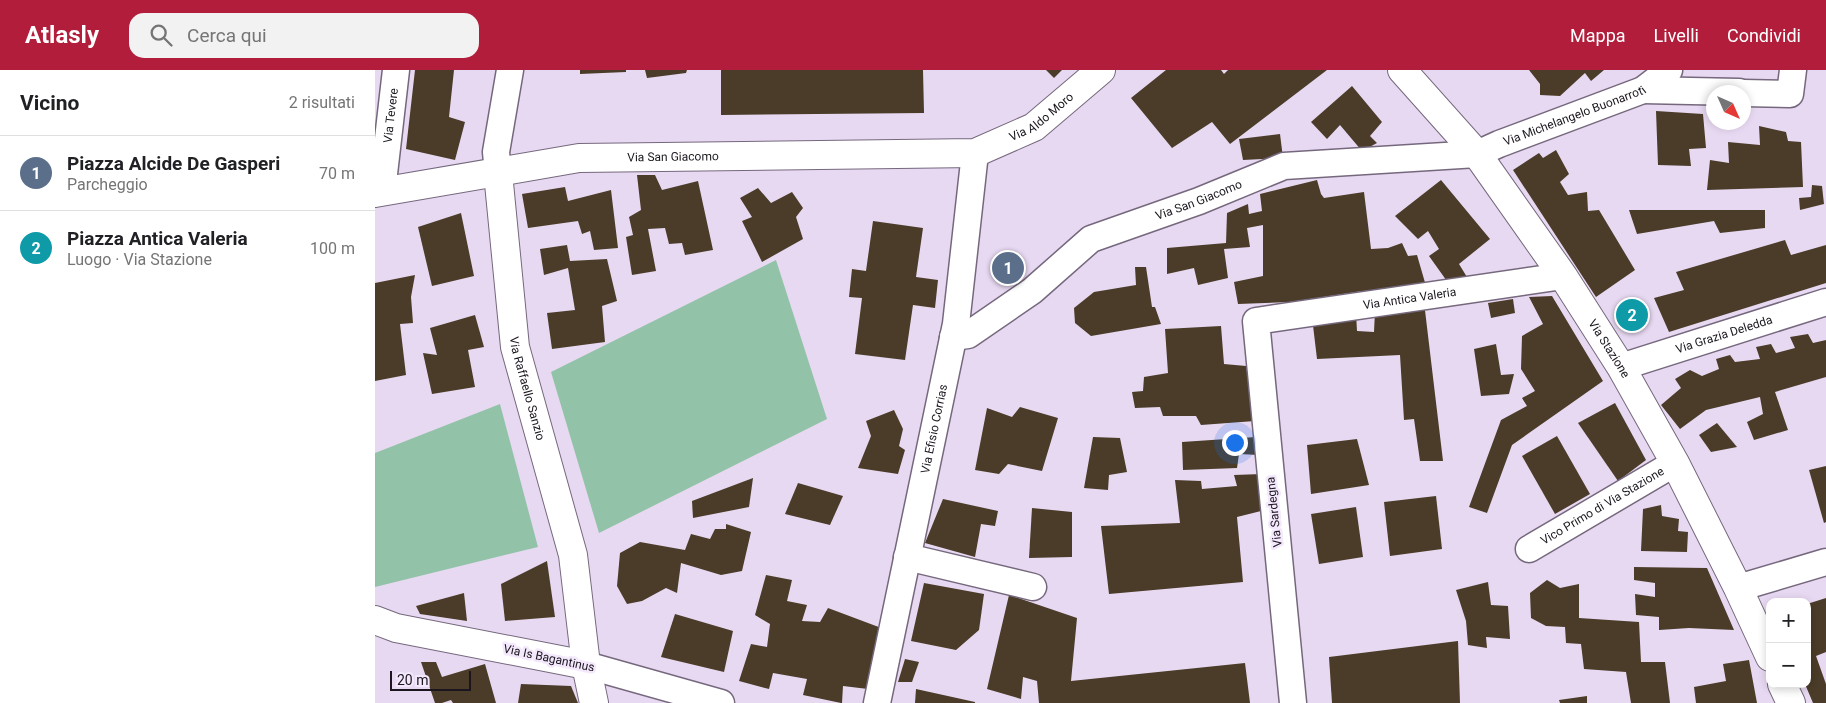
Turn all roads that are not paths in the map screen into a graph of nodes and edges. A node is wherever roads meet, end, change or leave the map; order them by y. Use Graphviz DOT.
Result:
graph roads {
  1 [pos="396,70"];
  2 [pos="510,70"];
  3 [pos="1101,70"];
  4 [pos="1402,70"];
  5 [pos="1669,70"];
  6 [pos="1793,70"];
  7 [pos="1643,90"];
  8 [pos="1706,91"];
  9 [pos="1751,93"];
  10 [pos="975,153"];
  11 [pos="1477,154"];
  12 [pos="498,173"];
  13 [pos="379,192"];
  14 [pos="1563,276"];
  15 [pos="1826,302"];
  16 [pos="1256,320"];
  17 [pos="953,337"];
  18 [pos="1621,367"];
  19 [pos="1675,463"];
  20 [pos="1529,549"];
  21 [pos="907,557"];
  22 [pos="1826,562"];
  23 [pos="1033,587"];
  24 [pos="1738,588"];
  25 [pos="375,620"];
  26 [pos="1766,648"];
  27 [pos="586,665"];
  28 [pos="1784,688"];
  29 [pos="594,703"];
  30 [pos="721,703"];
  31 [pos="877,703"];
  32 [pos="1293,703"];
  33 [pos="1791,703"];
  1 -- 13 [label="street, Via Tevere"];
  2 -- 12 [label="street, Via Raffaello Sanzio"];
  3 -- 10 [label="street, Via Aldo Moro"];
  4 -- 11 [label="street, Via Stazione"];
  5 -- 7 [label="street, Via Michelangelo Buonarroti"];
  6 -- 9 [label="street"];
  7 -- 8 [label="street"];
  7 -- 11 [label="street, Via Michelangelo Buonarroti"];
  10 -- 12 [label="street, Via San Giacomo"];
  10 -- 17 [label="street, Via Efisio Corrias"];
  11 -- 14 [label="street, Via Stazione"];
  11 -- 17 [label="street, Via San Giacomo"];
  12 -- 13 [label="street, Via San Giacomo"];
  12 -- 27 [label="street, Via Raffaello Sanzio"];
  14 -- 16 [label="street, Via Antica Valeria"];
  14 -- 18 [label="street, Via Stazione"];
  15 -- 18 [label="street, Via Grazia Deledda"];
  16 -- 32 [label="street, Via Sardegna"];
  17 -- 21 [label="street, Via Efisio Corrias"];
  18 -- 19 [label="street, Via Stazione"];
  19 -- 20 [label="street, Vico Primo di Via Stazione"];
  19 -- 24 [label="street, Via Stazione"];
  21 -- 23 [label="street"];
  21 -- 31 [label="street, Via Efisio Corrias"];
  22 -- 24 [label="street"];
  24 -- 26 [label="street, Via Stazione"];
  25 -- 27 [label="street, Via Is Bagantinus"];
  27 -- 29 [label="street, Via Raffaello Sanzio"];
  27 -- 30 [label="street, Via Is Bagantinus"];
  28 -- 33 [label="street"];
}
